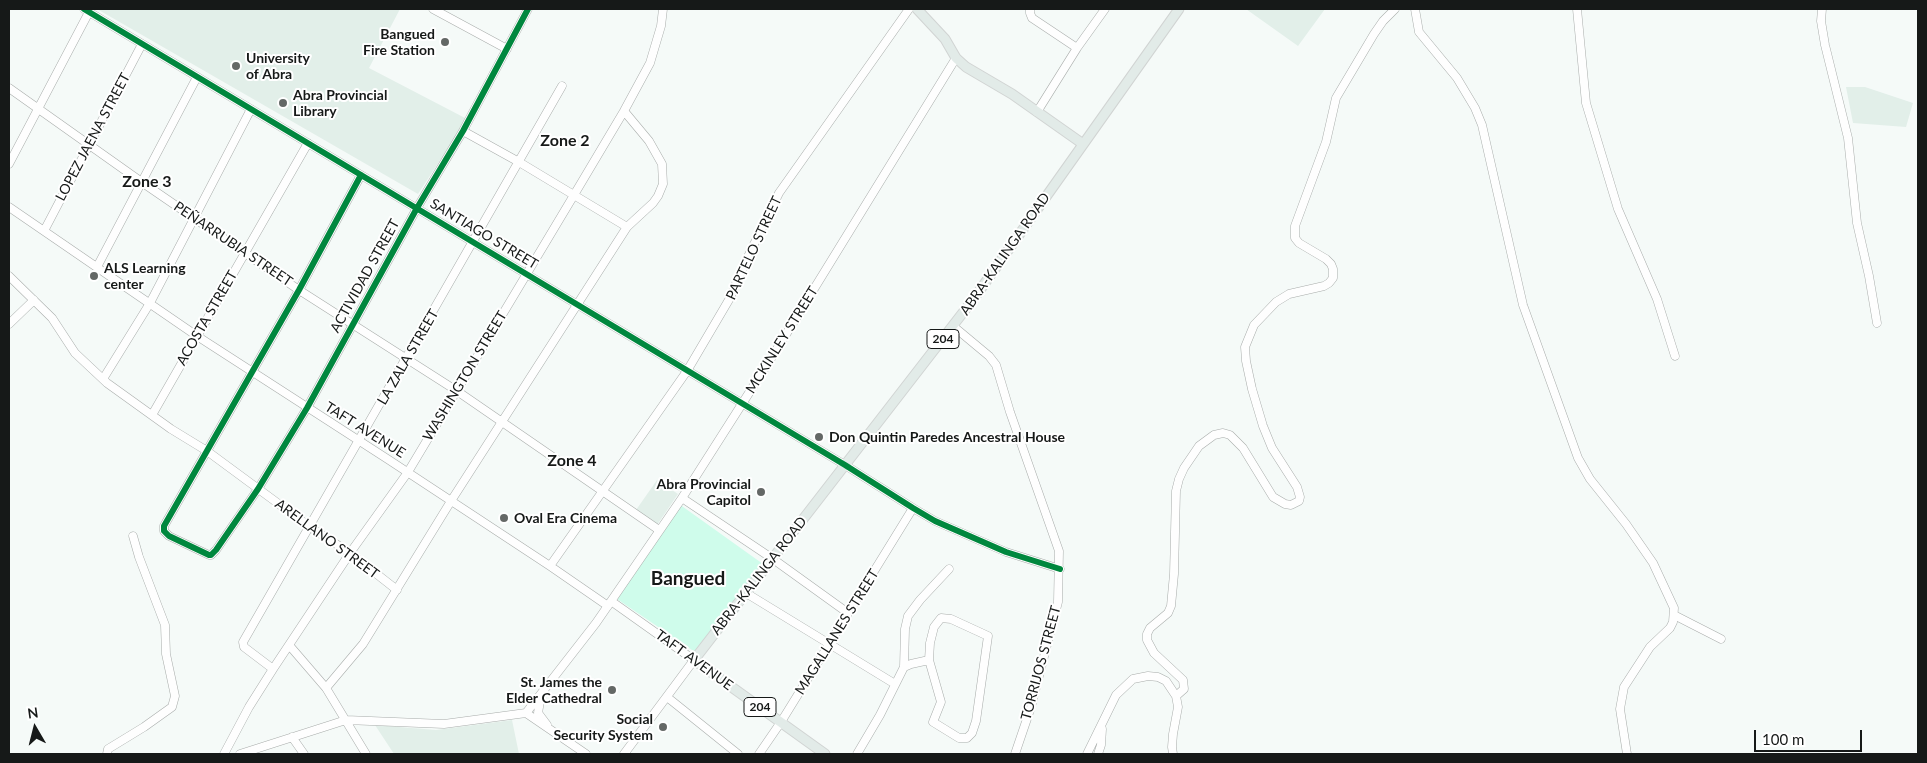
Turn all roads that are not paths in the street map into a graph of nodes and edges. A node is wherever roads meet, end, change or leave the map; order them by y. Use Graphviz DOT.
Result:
graph roads {
  1 [pos="433,9"];
  2 [pos="528,9"];
  3 [pos="663,9"];
  4 [pos="909,9"];
  5 [pos="917,9"];
  6 [pos="1030,9"];
  7 [pos="1105,9"];
  8 [pos="1179,9"];
  9 [pos="1395,9"];
  10 [pos="1416,9"];
  11 [pos="1577,9"];
  12 [pos="1822,9"];
  13 [pos="86,10"];
  14 [pos="142,44"];
  15 [pos="1077,48"];
  16 [pos="506,49"];
  17 [pos="956,58"];
  18 [pos="197,77"];
  19 [pos="562,86"];
  20 [pos="9,88"];
  21 [pos="251,109"];
  22 [pos="38,110"];
  23 [pos="624,111"];
  24 [pos="1037,112"];
  25 [pos="463,131"];
  26 [pos="308,143"];
  27 [pos="1082,144"];
  28 [pos="90,146"];
  29 [pos="519,162"];
  30 [pos="9,164"];
  31 [pos="362,175"];
  32 [pos="142,183"];
  33 [pos="574,195"];
  34 [pos="9,207"];
  35 [pos="416,208"];
  36 [pos="194,218"];
  37 [pos="627,227"];
  38 [pos="44,231"];
  39 [pos="474,243"];
  40 [pos="245,252"];
  41 [pos="97,267"];
  42 [pos="526,274"];
  43 [pos="9,276"];
  44 [pos="299,290"];
  45 [pos="34,300"];
  46 [pos="150,303"];
  47 [pos="578,305"];
  48 [pos="9,324"];
  49 [pos="352,324"];
  50 [pos="1877,324"];
  51 [pos="953,326"];
  52 [pos="197,336"];
  53 [pos="1675,356"];
  54 [pos="406,359"];
  55 [pos="687,371"];
  56 [pos="251,372"];
  57 [pos="103,379"];
  58 [pos="456,391"];
  59 [pos="742,403"];
  60 [pos="307,408"];
  61 [pos="152,415"];
  62 [pos="502,422"];
  63 [pos="359,440"];
  64 [pos="207,451"];
  65 [pos="845,465"];
  66 [pos="408,472"];
  67 [pos="258,489"];
  68 [pos="604,490"];
  69 [pos="682,498"];
  70 [pos="451,501"];
  71 [pos="912,508"];
  72 [pos="310,527"];
  73 [pos="660,530"];
  74 [pos="133,536"];
  75 [pos="350,553"];
  76 [pos="773,559"];
  77 [pos="550,566"];
  78 [pos="949,569"];
  79 [pos="1060,569"];
  80 [pos="396,590"];
  81 [pos="746,593"];
  82 [pos="609,604"];
  83 [pos="848,613"];
  84 [pos="1674,615"];
  85 [pos="1721,639"];
  86 [pos="829,644"];
  87 [pos="289,645"];
  88 [pos="694,660"];
  89 [pos="930,660"];
  90 [pos="904,667"];
  91 [pos="273,669"];
  92 [pos="895,684"];
  93 [pos="326,688"];
  94 [pos="542,693"];
  95 [pos="667,696"];
  96 [pos="1176,696"];
  97 [pos="526,713"];
  98 [pos="346,720"];
  99 [pos="781,722"];
  100 [pos="1102,725"];
  101 [pos="550,729"];
  102 [pos="292,737"];
  103 [pos="107,754"];
  104 [pos="224,754"];
  105 [pos="240,754"];
  106 [pos="304,754"];
  107 [pos="366,754"];
  108 [pos="586,754"];
  109 [pos="624,754"];
  110 [pos="738,754"];
  111 [pos="759,754"];
  112 [pos="825,754"];
  113 [pos="857,754"];
  114 [pos="1015,754"];
  115 [pos="1087,754"];
  116 [pos="1098,754"];
  117 [pos="1174,754"];
  118 [pos="1627,754"];
  1 -- 16 [label="street"];
  2 -- 16 [label="street, ACTIVIDAD STREET"];
  3 -- 23 [label="street, WASHINGTON STREET"];
  4 -- 55 [label="street, PARTELO STREET"];
  5 -- 17 [label="main road"];
  6 -- 15 [label="street"];
  7 -- 15 [label="street"];
  8 -- 27 [label="main road, ABRA-KALINGA ROAD / 204"];
  9 -- 96 [label="street"];
  10 -- 84 [label="street"];
  11 -- 53 [label="street"];
  12 -- 50 [label="street"];
  13 -- 14 [label="street, SANTIAGO STREET"];
  13 -- 22 [label="street"];
  14 -- 18 [label="street, SANTIAGO STREET"];
  14 -- 28 [label="street, LOPEZ JAENA STREET"];
  15 -- 24 [label="street"];
  16 -- 25 [label="street, ACTIVIDAD STREET"];
  17 -- 24 [label="main road"];
  17 -- 59 [label="street, MCKINLEY STREET"];
  18 -- 21 [label="street, SANTIAGO STREET"];
  18 -- 32 [label="street"];
  19 -- 29 [label="street, LA ZALA STREET"];
  20 -- 22 [label="street, PEÑARRUBIA STREET"];
  21 -- 26 [label="street, SANTIAGO STREET"];
  21 -- 36 [label="street"];
  22 -- 28 [label="street, PEÑARRUBIA STREET"];
  22 -- 30 [label="street"];
  23 -- 33 [label="street, WASHINGTON STREET"];
  23 -- 37 [label="street"];
  24 -- 27 [label="main road"];
  25 -- 29 [label="street"];
  25 -- 35 [label="street, ACTIVIDAD STREET"];
  26 -- 31 [label="street, SANTIAGO STREET"];
  26 -- 40 [label="street, ACOSTA STREET"];
  27 -- 51 [label="main road, ABRA-KALINGA ROAD / 204"];
  28 -- 32 [label="street, PEÑARRUBIA STREET"];
  28 -- 38 [label="street, LOPEZ JAENA STREET"];
  29 -- 33 [label="street"];
  29 -- 39 [label="street, LA ZALA STREET"];
  31 -- 35 [label="street, SANTIAGO STREET"];
  31 -- 44 [label="street"];
  32 -- 36 [label="street, PEÑARRUBIA STREET"];
  32 -- 41 [label="street"];
  33 -- 37 [label="street"];
  33 -- 42 [label="street, WASHINGTON STREET"];
  34 -- 38 [label="street, TAFT AVENUE"];
  35 -- 39 [label="street, SANTIAGO STREET"];
  35 -- 49 [label="street, ACTIVIDAD STREET"];
  36 -- 40 [label="street, PEÑARRUBIA STREET"];
  36 -- 46 [label="street"];
  37 -- 47 [label="street"];
  38 -- 41 [label="street, TAFT AVENUE"];
  39 -- 42 [label="street, SANTIAGO STREET"];
  39 -- 54 [label="street, LA ZALA STREET"];
  40 -- 44 [label="street, PEÑARRUBIA STREET"];
  40 -- 52 [label="street, ACOSTA STREET"];
  41 -- 46 [label="street, TAFT AVENUE"];
  42 -- 47 [label="street, SANTIAGO STREET"];
  42 -- 58 [label="street, WASHINGTON STREET"];
  43 -- 45 [label="street, ARELLANO STREET"];
  44 -- 49 [label="street, PEÑARRUBIA STREET"];
  44 -- 56 [label="street"];
  45 -- 48 [label="street"];
  45 -- 57 [label="street, ARELLANO STREET"];
  46 -- 52 [label="street, TAFT AVENUE"];
  46 -- 57 [label="street"];
  47 -- 55 [label="street, SANTIAGO STREET"];
  47 -- 62 [label="street"];
  49 -- 54 [label="street, PEÑARRUBIA STREET"];
  49 -- 60 [label="street, ACTIVIDAD STREET"];
  51 -- 65 [label="main road, ABRA-KALINGA ROAD / 204"];
  51 -- 79 [label="street, TORRIJOS STREET"];
  52 -- 56 [label="street, TAFT AVENUE"];
  52 -- 61 [label="street, ACOSTA STREET"];
  54 -- 58 [label="street, PEÑARRUBIA STREET"];
  54 -- 63 [label="street, LA ZALA STREET"];
  55 -- 59 [label="street, SANTIAGO STREET"];
  55 -- 68 [label="street, PARTELO STREET"];
  56 -- 60 [label="street, TAFT AVENUE"];
  56 -- 64 [label="street"];
  57 -- 61 [label="street, ARELLANO STREET"];
  58 -- 62 [label="street, PEÑARRUBIA STREET"];
  58 -- 66 [label="street, WASHINGTON STREET"];
  59 -- 65 [label="street, SANTIAGO STREET"];
  59 -- 69 [label="street, MCKINLEY STREET"];
  60 -- 63 [label="street, TAFT AVENUE"];
  60 -- 67 [label="street, ACTIVIDAD STREET"];
  61 -- 64 [label="street, ARELLANO STREET"];
  62 -- 68 [label="street, PEÑARRUBIA STREET"];
  62 -- 70 [label="street"];
  63 -- 66 [label="street, TAFT AVENUE"];
  63 -- 72 [label="street, LA ZALA STREET"];
  64 -- 67 [label="street, ARELLANO STREET"];
  64 -- 67 [label="street, ACTIVIDAD STREET"];
  65 -- 71 [label="street, SANTIAGO STREET"];
  65 -- 76 [label="main road, ABRA-KALINGA ROAD / 204"];
  66 -- 70 [label="street, TAFT AVENUE"];
  66 -- 75 [label="street, WASHINGTON STREET"];
  67 -- 72 [label="street, ARELLANO STREET"];
  68 -- 73 [label="street, PEÑARRUBIA STREET"];
  68 -- 77 [label="street, PARTELO STREET"];
  69 -- 73 [label="street, MCKINLEY STREET"];
  69 -- 76 [label="street"];
  70 -- 77 [label="street, TAFT AVENUE"];
  70 -- 80 [label="street"];
  71 -- 79 [label="street, SANTIAGO STREET"];
  71 -- 83 [label="street, MAGALLANES STREET"];
  72 -- 75 [label="street, ARELLANO STREET"];
  72 -- 91 [label="street, LA ZALA STREET"];
  73 -- 82 [label="street, MCKINLEY STREET"];
  74 -- 103 [label="street"];
  75 -- 80 [label="street, ARELLANO STREET"];
  75 -- 87 [label="street, WASHINGTON STREET"];
  76 -- 81 [label="main road, ABRA-KALINGA ROAD / 204"];
  76 -- 83 [label="street"];
  77 -- 82 [label="street, TAFT AVENUE"];
  78 -- 90 [label="street"];
  79 -- 114 [label="street, TORRIJOS STREET"];
  80 -- 93 [label="street"];
  81 -- 86 [label="street"];
  81 -- 88 [label="main road, ABRA-KALINGA ROAD / 204"];
  82 -- 88 [label="street, TAFT AVENUE"];
  82 -- 94 [label="street, MCKINLEY STREET"];
  83 -- 86 [label="street, MAGALLANES STREET"];
  84 -- 85 [label="street"];
  84 -- 118 [label="street"];
  86 -- 92 [label="street"];
  86 -- 99 [label="street, MAGALLANES STREET"];
  87 -- 91 [label="street, WASHINGTON STREET"];
  87 -- 93 [label="street"];
  88 -- 95 [label="street"];
  88 -- 99 [label="main road, TAFT AVENUE / 204"];
  89 -- 89 [label="street"];
  89 -- 90 [label="street"];
  90 -- 92 [label="street"];
  91 -- 104 [label="street, WASHINGTON STREET"];
  92 -- 113 [label="street"];
  93 -- 98 [label="street"];
  94 -- 97 [label="street, MCKINLEY STREET"];
  94 -- 101 [label="street"];
  95 -- 109 [label="street"];
  95 -- 110 [label="street"];
  96 -- 100 [label="street"];
  96 -- 117 [label="street"];
  97 -- 98 [label="street"];
  97 -- 101 [label="street"];
  98 -- 102 [label="street"];
  98 -- 107 [label="street"];
  99 -- 111 [label="street, MAGALLANES STREET"];
  99 -- 112 [label="main road, TAFT AVENUE / 204"];
  100 -- 115 [label="street"];
  100 -- 116 [label="street"];
  101 -- 108 [label="street"];
  102 -- 105 [label="street"];
  102 -- 106 [label="street"];
}
